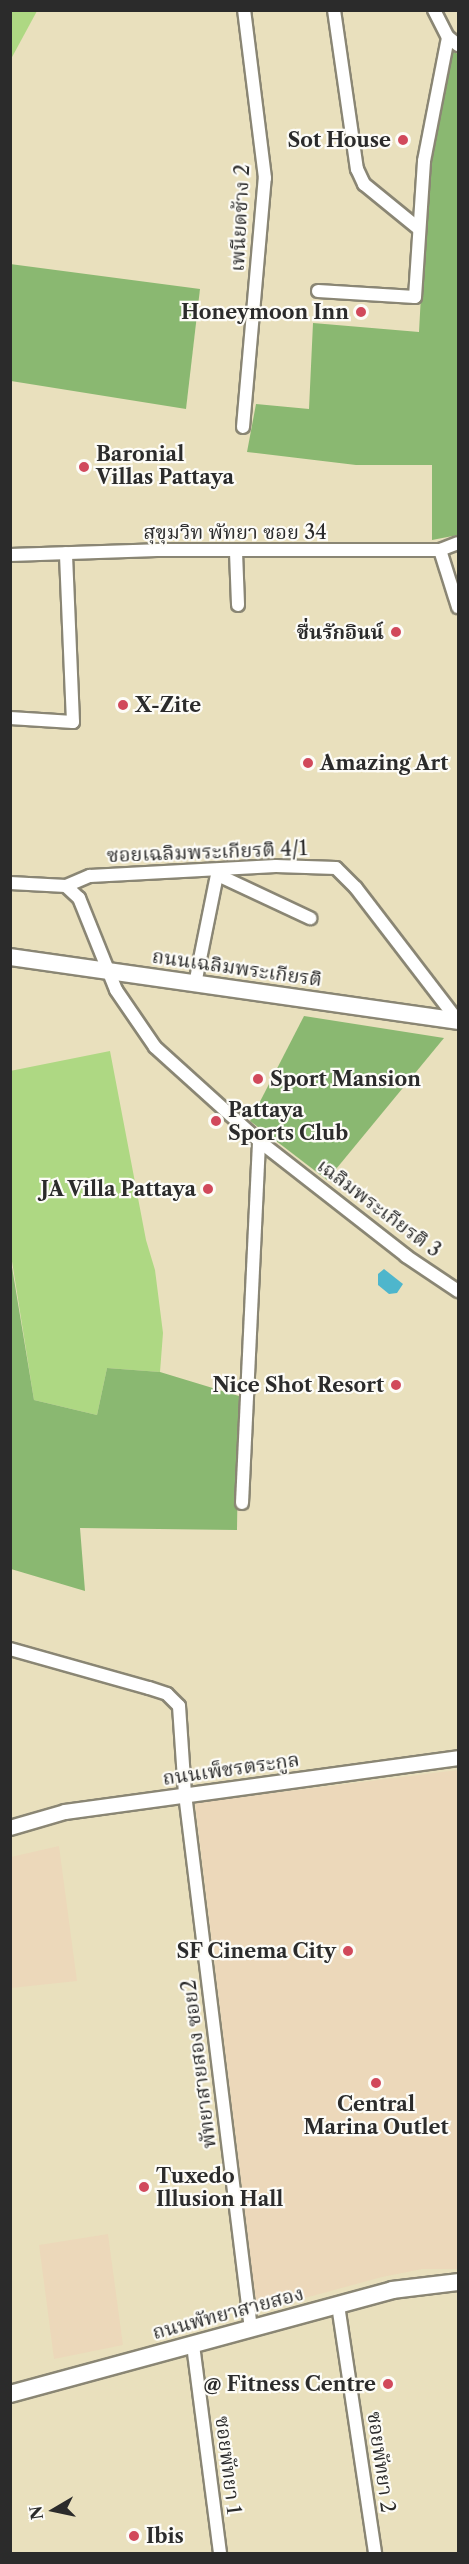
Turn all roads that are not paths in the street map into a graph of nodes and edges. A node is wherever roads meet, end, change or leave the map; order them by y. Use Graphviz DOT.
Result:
graph roads {
  1 [pos="244,10"];
  2 [pos="334,10"];
  3 [pos="434,10"];
  4 [pos="448,37"];
  5 [pos="459,45"];
  6 [pos="418,228"];
  7 [pos="318,291"];
  8 [pos="243,427"];
  9 [pos="459,543"];
  10 [pos="440,550"];
  11 [pos="237,552"];
  12 [pos="66,553"];
  13 [pos="10,555"];
  14 [pos="238,604"];
  15 [pos="459,607"];
  16 [pos="10,718"];
  17 [pos="218,872"];
  18 [pos="10,883"];
  19 [pos="66,886"];
  20 [pos="310,918"];
  21 [pos="10,957"];
  22 [pos="110,971"];
  23 [pos="195,984"];
  24 [pos="458,1021"];
  25 [pos="259,1141"];
  26 [pos="459,1291"];
  27 [pos="242,1503"];
  28 [pos="10,1649"];
  29 [pos="459,1758"];
  30 [pos="185,1794"];
  31 [pos="10,1828"];
  32 [pos="459,2282"];
  33 [pos="338,2305"];
  34 [pos="251,2329"];
  35 [pos="193,2345"];
  36 [pos="10,2394"];
  37 [pos="220,2553"];
  38 [pos="375,2553"];
  1 -- 8 [label="street, เพนียดช้าง 2"];
  2 -- 6 [label="street"];
  3 -- 4 [label="street"];
  4 -- 5 [label="street"];
  4 -- 6 [label="street"];
  6 -- 7 [label="street"];
  9 -- 10 [label="street, สุขุมวิท พัทยา ซอย 34"];
  10 -- 11 [label="street, สุขุมวิท พัทยา ซอย 34"];
  10 -- 15 [label="street"];
  11 -- 12 [label="street, สุขุมวิท พัทยา ซอย 34"];
  11 -- 14 [label="street"];
  12 -- 13 [label="street, สุขุมวิท พัทยา ซอย 34"];
  12 -- 16 [label="street"];
  17 -- 19 [label="street, ซอยเฉลิมพระเกียรติ 4/1"];
  17 -- 20 [label="street"];
  17 -- 23 [label="street"];
  17 -- 24 [label="street, ซอยเฉลิมพระเกียรติ 4/1"];
  18 -- 19 [label="street"];
  19 -- 22 [label="street, เฉลิมพระเกียรติ 3"];
  21 -- 22 [label="main road, ถนนเฉลิมพระเกียรติ"];
  22 -- 23 [label="main road, ถนนเฉลิมพระเกียรติ"];
  22 -- 25 [label="street, เฉลิมพระเกียรติ 3"];
  23 -- 24 [label="main road, ถนนเฉลิมพระเกียรติ"];
  25 -- 26 [label="street, เฉลิมพระเกียรติ 3"];
  25 -- 27 [label="street"];
  28 -- 30 [label="street, พัทยาสายสอง ซอย2"];
  29 -- 30 [label="street, ถนนเพ็ชรตระกูล"];
  30 -- 31 [label="street, ถนนเพ็ชรตระกูล"];
  30 -- 34 [label="street, พัทยาสายสอง ซอย2"];
  32 -- 33 [label="main road, ถนนพัทยาสายสอง"];
  33 -- 34 [label="main road, ถนนพัทยาสายสอง"];
  33 -- 38 [label="street, ซอยพัทยา 2"];
  34 -- 35 [label="main road, ถนนพัทยาสายสอง"];
  35 -- 36 [label="main road, ถนนพัทยาสายสอง"];
  35 -- 37 [label="street, ซอยพัทยา 1"];
}
